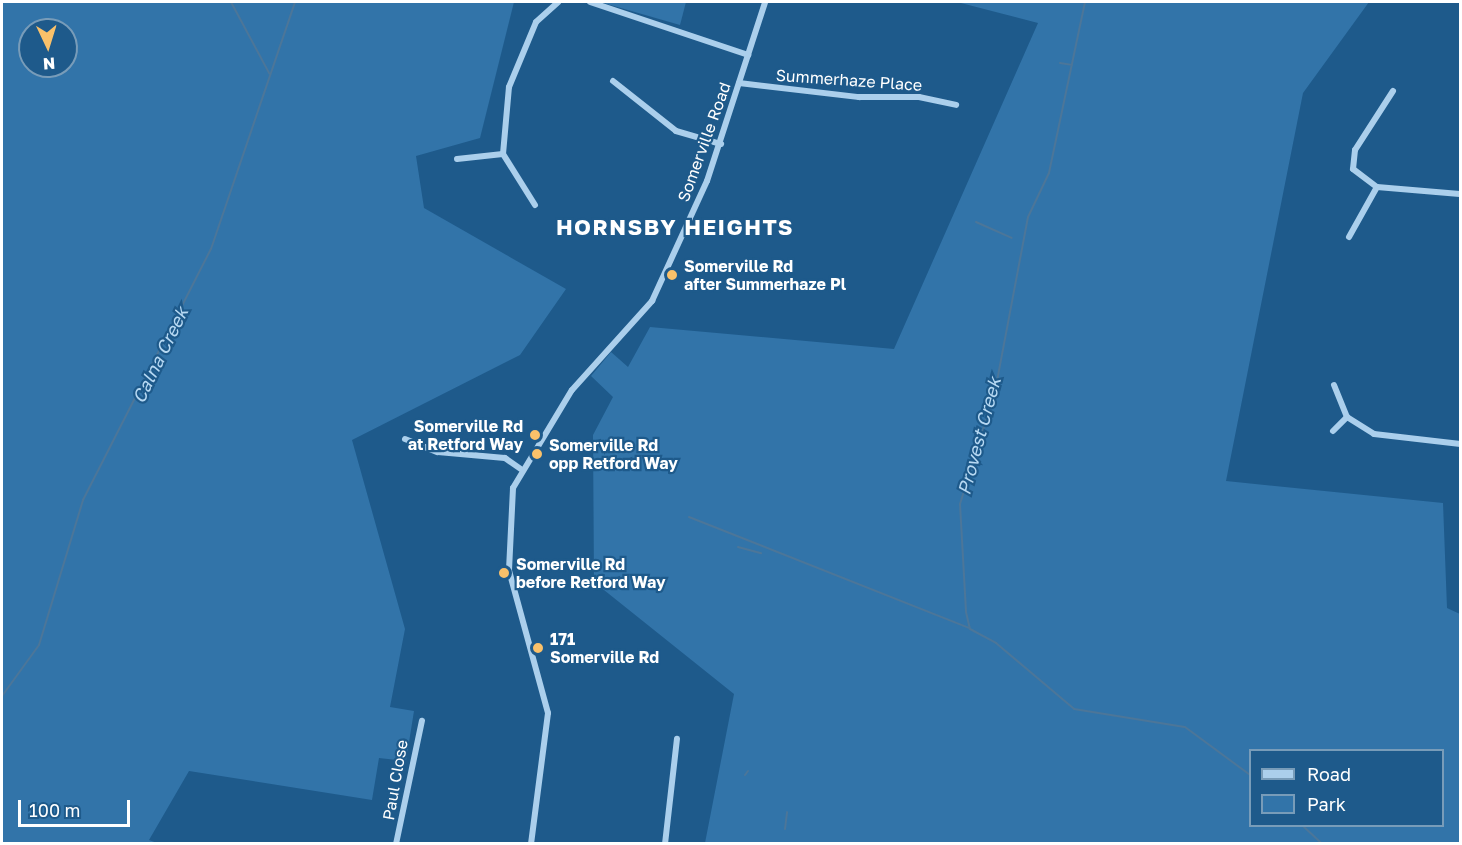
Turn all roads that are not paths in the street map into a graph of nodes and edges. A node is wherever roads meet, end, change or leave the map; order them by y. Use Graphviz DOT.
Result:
graph roads {
  1 [pos="558,2"];
  2 [pos="590,2"];
  3 [pos="765,2"];
  4 [pos="748,55"];
  5 [pos="613,81"];
  6 [pos="739,83"];
  7 [pos="1393,91"];
  8 [pos="956,105"];
  9 [pos="721,144"];
  10 [pos="503,154"];
  11 [pos="457,159"];
  12 [pos="1377,187"];
  13 [pos="1461,194"];
  14 [pos="535,205"];
  15 [pos="1349,237"];
  16 [pos="1334,385"];
  17 [pos="1347,417"];
  18 [pos="1333,431"];
  19 [pos="405,439"];
  20 [pos="1461,444"];
  21 [pos="521,469"];
  22 [pos="422,721"];
  23 [pos="677,739"];
  24 [pos="396,843"];
  25 [pos="531,843"];
  26 [pos="665,843"];
  1 -- 10 [label="street"];
  2 -- 4 [label="street"];
  3 -- 4 [label="street, Somerville Road"];
  4 -- 6 [label="street, Somerville Road"];
  5 -- 9 [label="street"];
  6 -- 8 [label="street, Summerhaze Place"];
  6 -- 9 [label="street, Somerville Road"];
  7 -- 12 [label="street"];
  9 -- 21 [label="street, Somerville Road"];
  10 -- 11 [label="street"];
  10 -- 14 [label="street"];
  12 -- 13 [label="street"];
  12 -- 15 [label="street"];
  16 -- 17 [label="street"];
  17 -- 18 [label="street"];
  17 -- 20 [label="street"];
  19 -- 21 [label="street"];
  21 -- 25 [label="street, Somerville Road"];
  22 -- 24 [label="street, Paul Close"];
  23 -- 26 [label="street"];
}
